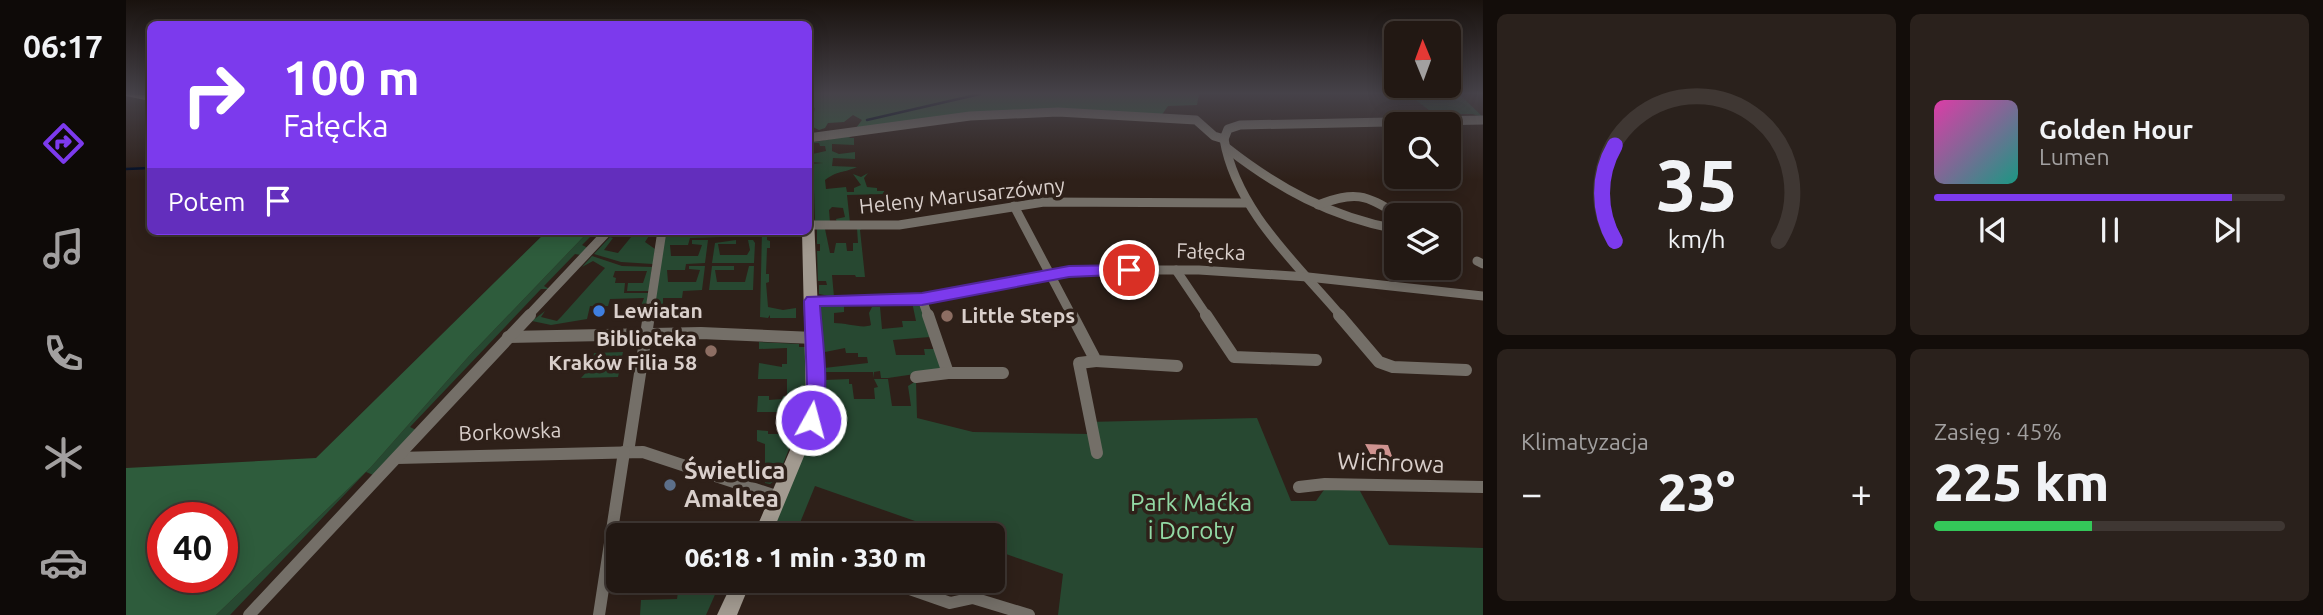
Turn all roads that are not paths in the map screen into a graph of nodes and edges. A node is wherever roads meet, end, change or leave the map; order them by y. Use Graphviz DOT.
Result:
graph roads {
  1 [pos="923,123"];
  2 [pos="1199,123"];
  3 [pos="1352,123"];
  4 [pos="812,137"];
  5 [pos="1225,143"];
  6 [pos="1245,203"];
  7 [pos="1318,205"];
  8 [pos="1014,206"];
  9 [pos="1384,206"];
  10 [pos="812,225"];
  11 [pos="1384,225"];
  12 [pos="604,235"];
  13 [pos="661,235"];
  14 [pos="809,235"];
  15 [pos="1176,270"];
  16 [pos="1051,274"];
  17 [pos="1308,276"];
  18 [pos="1483,296"];
  19 [pos="922,299"];
  20 [pos="812,301"];
  21 [pos="646,333"];
  22 [pos="508,337"];
  23 [pos="814,338"];
  24 [pos="1317,360"];
  25 [pos="1096,361"];
  26 [pos="1177,366"];
  27 [pos="1466,370"];
  28 [pos="948,373"];
  29 [pos="1003,373"];
  30 [pos="916,377"];
  31 [pos="626,452"];
  32 [pos="1097,453"];
  33 [pos="397,458"];
  34 [pos="1299,487"];
  35 [pos="1483,487"];
  36 [pos="779,497"];
  37 [pos="768,523"];
  38 [pos="737,593"];
  39 [pos="921,593"];
  40 [pos="248,615"];
  41 [pos="598,615"];
  42 [pos="727,615"];
  43 [pos="1029,615"];
  1 -- 4 [label="street"];
  2 -- 5 [label="street"];
  3 -- 5 [label="street"];
  5 -- 6 [label="street"];
  5 -- 7 [label="street"];
  6 -- 8 [label="street, Heleny Marusarzówny"];
  6 -- 17 [label="street"];
  7 -- 9 [label="street"];
  7 -- 11 [label="street"];
  8 -- 10 [label="street, Heleny Marusarzówny"];
  8 -- 16 [label="street"];
  12 -- 22 [label="street, Borkowska"];
  13 -- 21 [label="street"];
  14 -- 20 [label="street"];
  15 -- 16 [label="street, Fałęcka"];
  15 -- 17 [label="street, Fałęcka"];
  15 -- 24 [label="street"];
  16 -- 19 [label="street, Fałęcka"];
  16 -- 25 [label="street"];
  17 -- 18 [label="street, Fałęcka"];
  17 -- 27 [label="street"];
  19 -- 20 [label="street, Fałęcka"];
  19 -- 28 [label="street"];
  20 -- 23 [label="street"];
  21 -- 22 [label="street"];
  21 -- 23 [label="street"];
  21 -- 31 [label="street"];
  22 -- 33 [label="street, Borkowska"];
  23 -- 36 [label="street"];
  25 -- 26 [label="street"];
  25 -- 32 [label="street"];
  28 -- 29 [label="street"];
  28 -- 30 [label="street"];
  31 -- 33 [label="street, Borkowska"];
  31 -- 36 [label="street, Borkowska"];
  31 -- 41 [label="street"];
  33 -- 40 [label="street, Borkowska"];
  34 -- 35 [label="street, Wichrowa"];
  36 -- 37 [label="street"];
  38 -- 42 [label="street"];
  39 -- 43 [label="street"];
}
